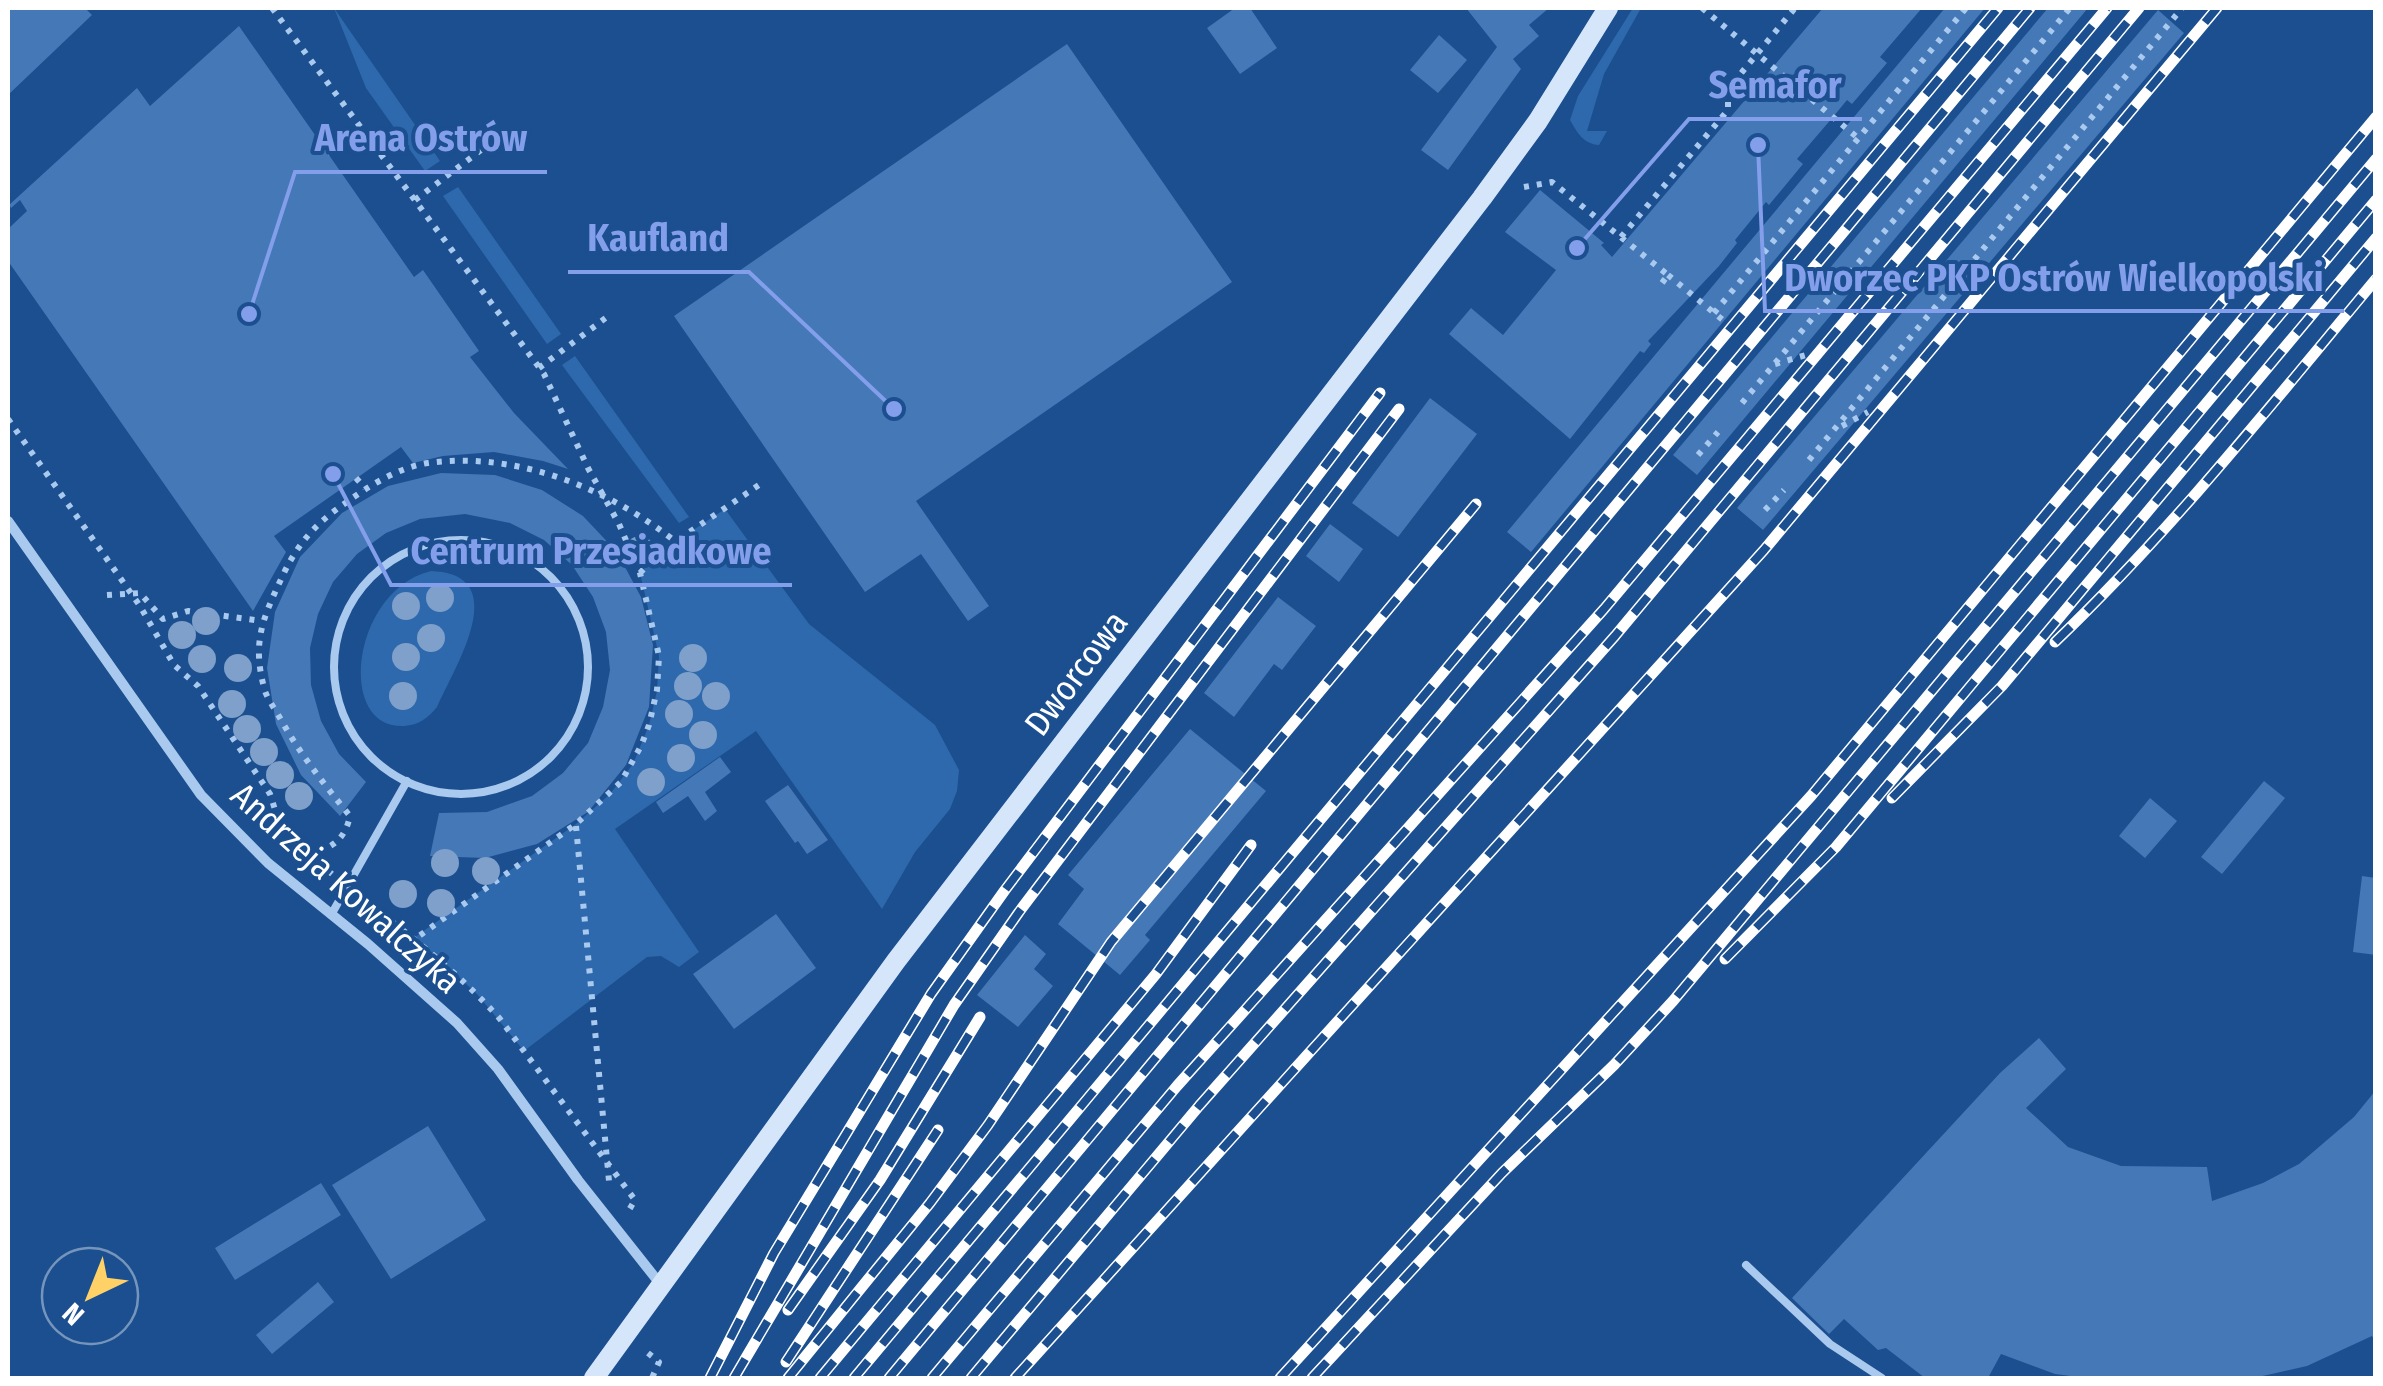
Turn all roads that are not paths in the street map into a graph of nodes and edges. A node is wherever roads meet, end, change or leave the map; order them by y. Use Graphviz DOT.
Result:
graph roads {
  1 [pos="1608,8"];
  2 [pos="8,522"];
  3 [pos="407,781"];
  4 [pos="331,915"];
  5 [pos="1746,1265"];
  6 [pos="661,1286"];
  7 [pos="594,1378"];
  8 [pos="1882,1378"];
  1 -- 6 [label="main road, Dworcowa"];
  2 -- 4 [label="street, Andrzeja Kowalczyka"];
  3 -- 3 [label="lane"];
  3 -- 4 [label="lane"];
  4 -- 6 [label="street, Andrzeja Kowalczyka"];
  5 -- 8 [label="lane"];
  6 -- 7 [label="main road, Dworcowa"];
}
